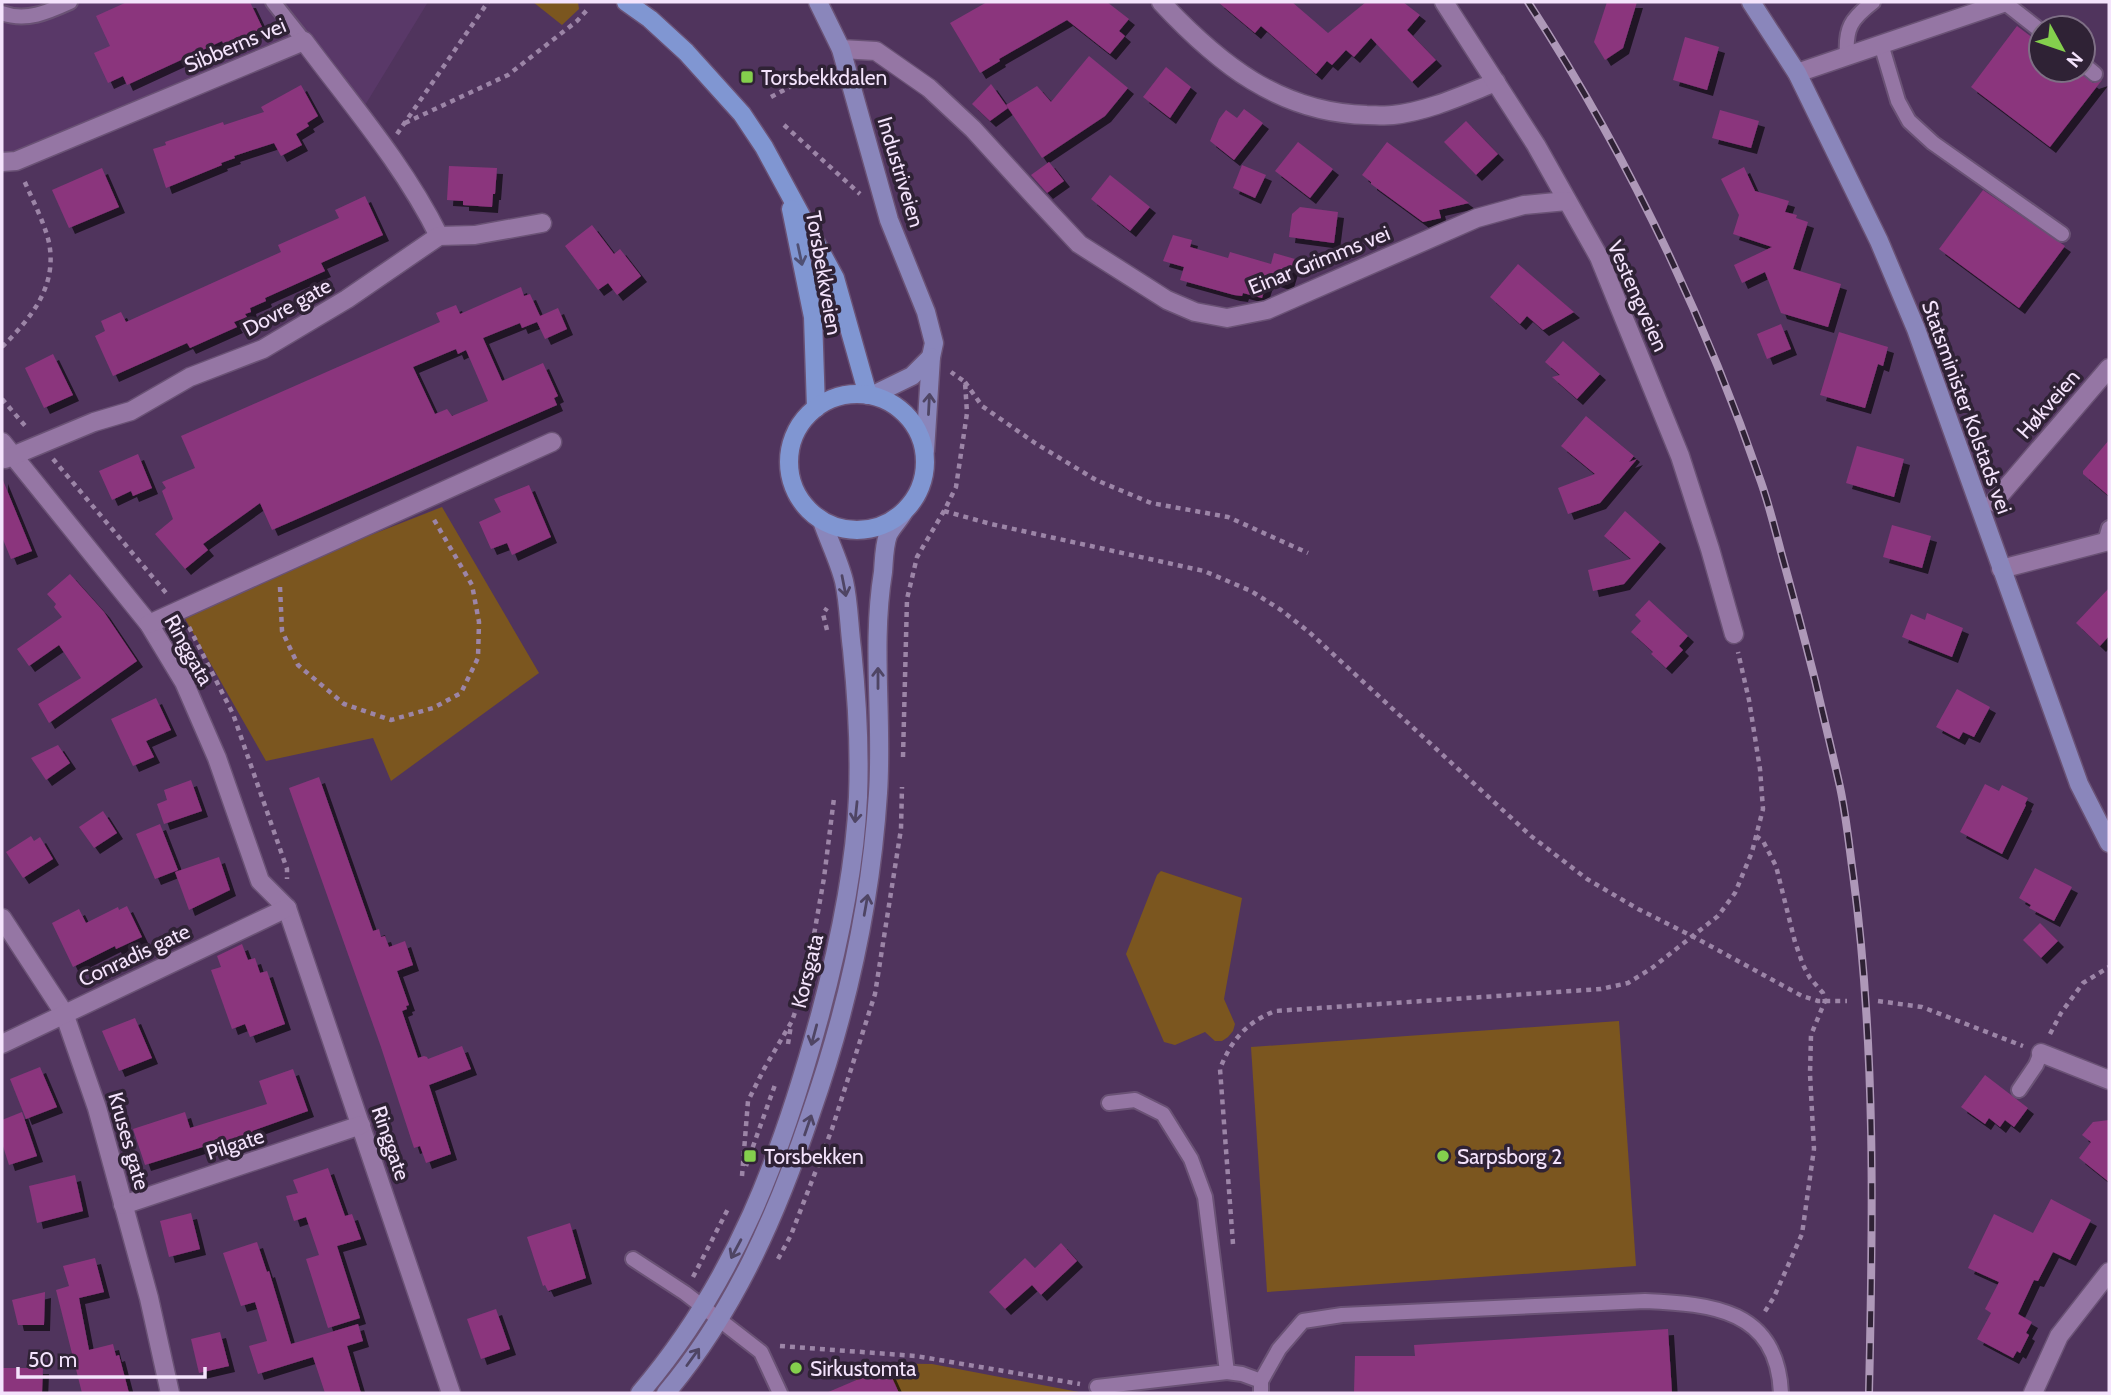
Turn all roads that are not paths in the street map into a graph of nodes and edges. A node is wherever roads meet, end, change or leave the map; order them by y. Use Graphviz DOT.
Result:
graph roads {
  1 [pos="70,2"];
  2 [pos="273,2"];
  3 [pos="626,2"];
  4 [pos="818,2"];
  5 [pos="1161,2"];
  6 [pos="1444,2"];
  7 [pos="1751,2"];
  8 [pos="1873,2"];
  9 [pos="2005,2"];
  10 [pos="2,13"];
  11 [pos="2027,20"];
  12 [pos="304,41"];
  13 [pos="1881,44"];
  14 [pos="842,53"];
  15 [pos="1847,56"];
  16 [pos="1797,73"];
  17 [pos="1496,82"];
  18 [pos="9,161"];
  19 [pos="786,188"];
  20 [pos="1567,201"];
  21 [pos="542,223"];
  22 [pos="2062,234"];
  23 [pos="439,236"];
  24 [pos="931,357"];
  25 [pos="2109,368"];
  26 [pos="870,395"];
  27 [pos="816,408"];
  28 [pos="552,442"];
  29 [pos="925,451"];
  30 [pos="5,453"];
  31 [pos="1994,502"];
  32 [pos="903,513"];
  33 [pos="822,521"];
  34 [pos="2108,537"];
  35 [pos="2001,569"];
  36 [pos="149,624"];
  37 [pos="1734,634"];
  38 [pos="2109,843"];
  39 [pos="287,908"];
  40 [pos="2,918"];
  41 [pos="64,1013"];
  42 [pos="2,1044"];
  43 [pos="2041,1053"];
  44 [pos="2109,1080"];
  45 [pos="2019,1090"];
  46 [pos="1109,1103"];
  47 [pos="361,1125"];
  48 [pos="123,1205"];
  49 [pos="633,1259"];
  50 [pos="2109,1272"];
  51 [pos="704,1308"];
  52 [pos="719,1321"];
  53 [pos="1227,1372"];
  54 [pos="1097,1387"];
  55 [pos="1261,1387"];
  56 [pos="170,1393"];
  57 [pos="451,1393"];
  58 [pos="640,1393"];
  59 [pos="666,1393"];
  60 [pos="779,1393"];
  61 [pos="1781,1393"];
  62 [pos="2034,1393"];
  1 -- 10 [label="lane"];
  2 -- 12 [label="lane"];
  3 -- 19 [label="main road, Torsbekkveien"];
  4 -- 14 [label="street, Industriveien"];
  5 -- 17 [label="street"];
  6 -- 17 [label="street, Vestengveien"];
  7 -- 16 [label="street, Statsminister Kolstads vei"];
  8 -- 15 [label="lane"];
  9 -- 11 [label="lane"];
  9 -- 13 [label="street"];
  12 -- 18 [label="street, Sibberns vei"];
  12 -- 23 [label="street, Sibberns vei"];
  13 -- 15 [label="street"];
  13 -- 22 [label="lane"];
  14 -- 20 [label="street, Einar Grimms vei"];
  14 -- 24 [label="street, Industriveien"];
  15 -- 16 [label="street"];
  16 -- 35 [label="street, Statsminister Kolstads vei"];
  17 -- 20 [label="street, Vestengveien"];
  19 -- 26 [label="main road, Torsbekkveien"];
  19 -- 27 [label="main road, Torsbekkveien, one-way"];
  20 -- 37 [label="street, Vestengveien"];
  21 -- 23 [label="street"];
  23 -- 30 [label="street, Dovre gate"];
  24 -- 26 [label="street"];
  29 -- 24 [label="street, Industriveien, one-way"];
  25 -- 31 [label="street, Høkveien"];
  26 -- 27 [label="main road"];
  26 -- 29 [label="main road"];
  27 -- 33 [label="main road"];
  28 -- 36 [label="street"];
  29 -- 32 [label="main road"];
  30 -- 36 [label="street, Ringgata"];
  32 -- 33 [label="main road"];
  52 -- 32 [label="street, Korsgata, one-way"];
  33 -- 51 [label="street, Korsgata, one-way"];
  34 -- 35 [label="street"];
  35 -- 38 [label="street, Statsminister Kolstads vei"];
  36 -- 39 [label="street, Ringgata"];
  39 -- 41 [label="street, Conradis gate"];
  39 -- 47 [label="street, Ringgate"];
  40 -- 41 [label="street, Kruses gate"];
  41 -- 42 [label="street, Conradis gate"];
  41 -- 48 [label="street, Kruses gate"];
  43 -- 44 [label="street"];
  43 -- 45 [label="lane"];
  46 -- 53 [label="lane"];
  47 -- 48 [label="street, Pilgate"];
  47 -- 57 [label="street, Ringgate"];
  48 -- 56 [label="street, Kruses gate"];
  49 -- 51 [label="lane"];
  50 -- 62 [label="street"];
  51 -- 52 [label="lane"];
  51 -- 58 [label="street, Korsgata"];
  59 -- 52 [label="street, Korsgata, one-way"];
  52 -- 60 [label="lane"];
  53 -- 54 [label="lane"];
  53 -- 55 [label="lane"];
  55 -- 61 [label="lane"];
}
